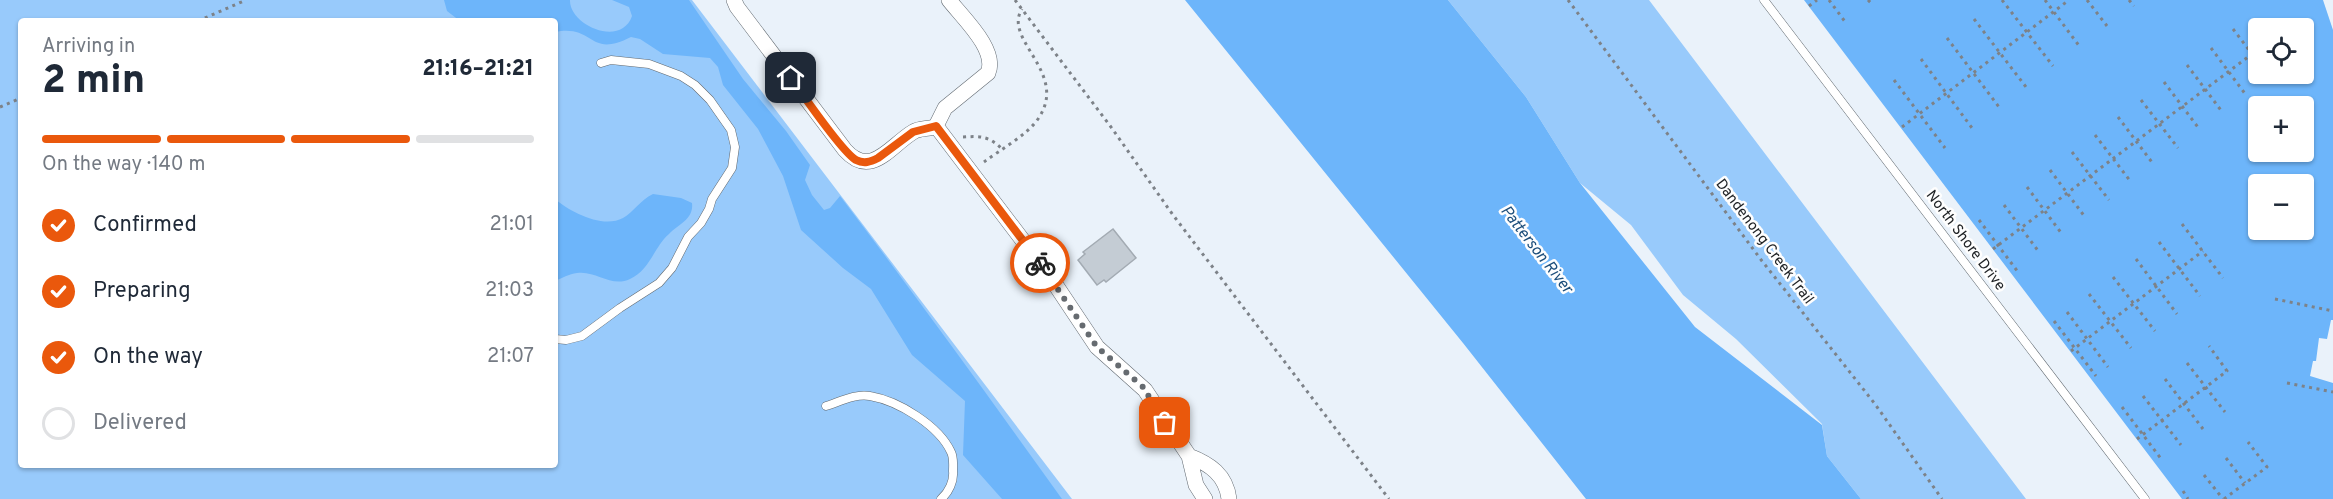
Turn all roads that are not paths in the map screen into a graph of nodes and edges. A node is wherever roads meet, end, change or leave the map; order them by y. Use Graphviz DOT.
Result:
graph roads {
  1 [pos="734,0"];
  2 [pos="949,0"];
  3 [pos="1764,0"];
  4 [pos="601,63"];
  5 [pos="936,126"];
  6 [pos="558,339"];
  7 [pos="826,406"];
  8 [pos="1189,456"];
  9 [pos="941,499"];
  10 [pos="1205,499"];
  11 [pos="1229,499"];
  12 [pos="2145,499"];
  1 -- 5 [label="street"];
  2 -- 5 [label="street"];
  3 -- 12 [label="lane, North Shore Drive"];
  4 -- 6 [label="lane"];
  5 -- 8 [label="street"];
  7 -- 9 [label="lane"];
  8 -- 10 [label="street"];
  8 -- 11 [label="street"];
}
